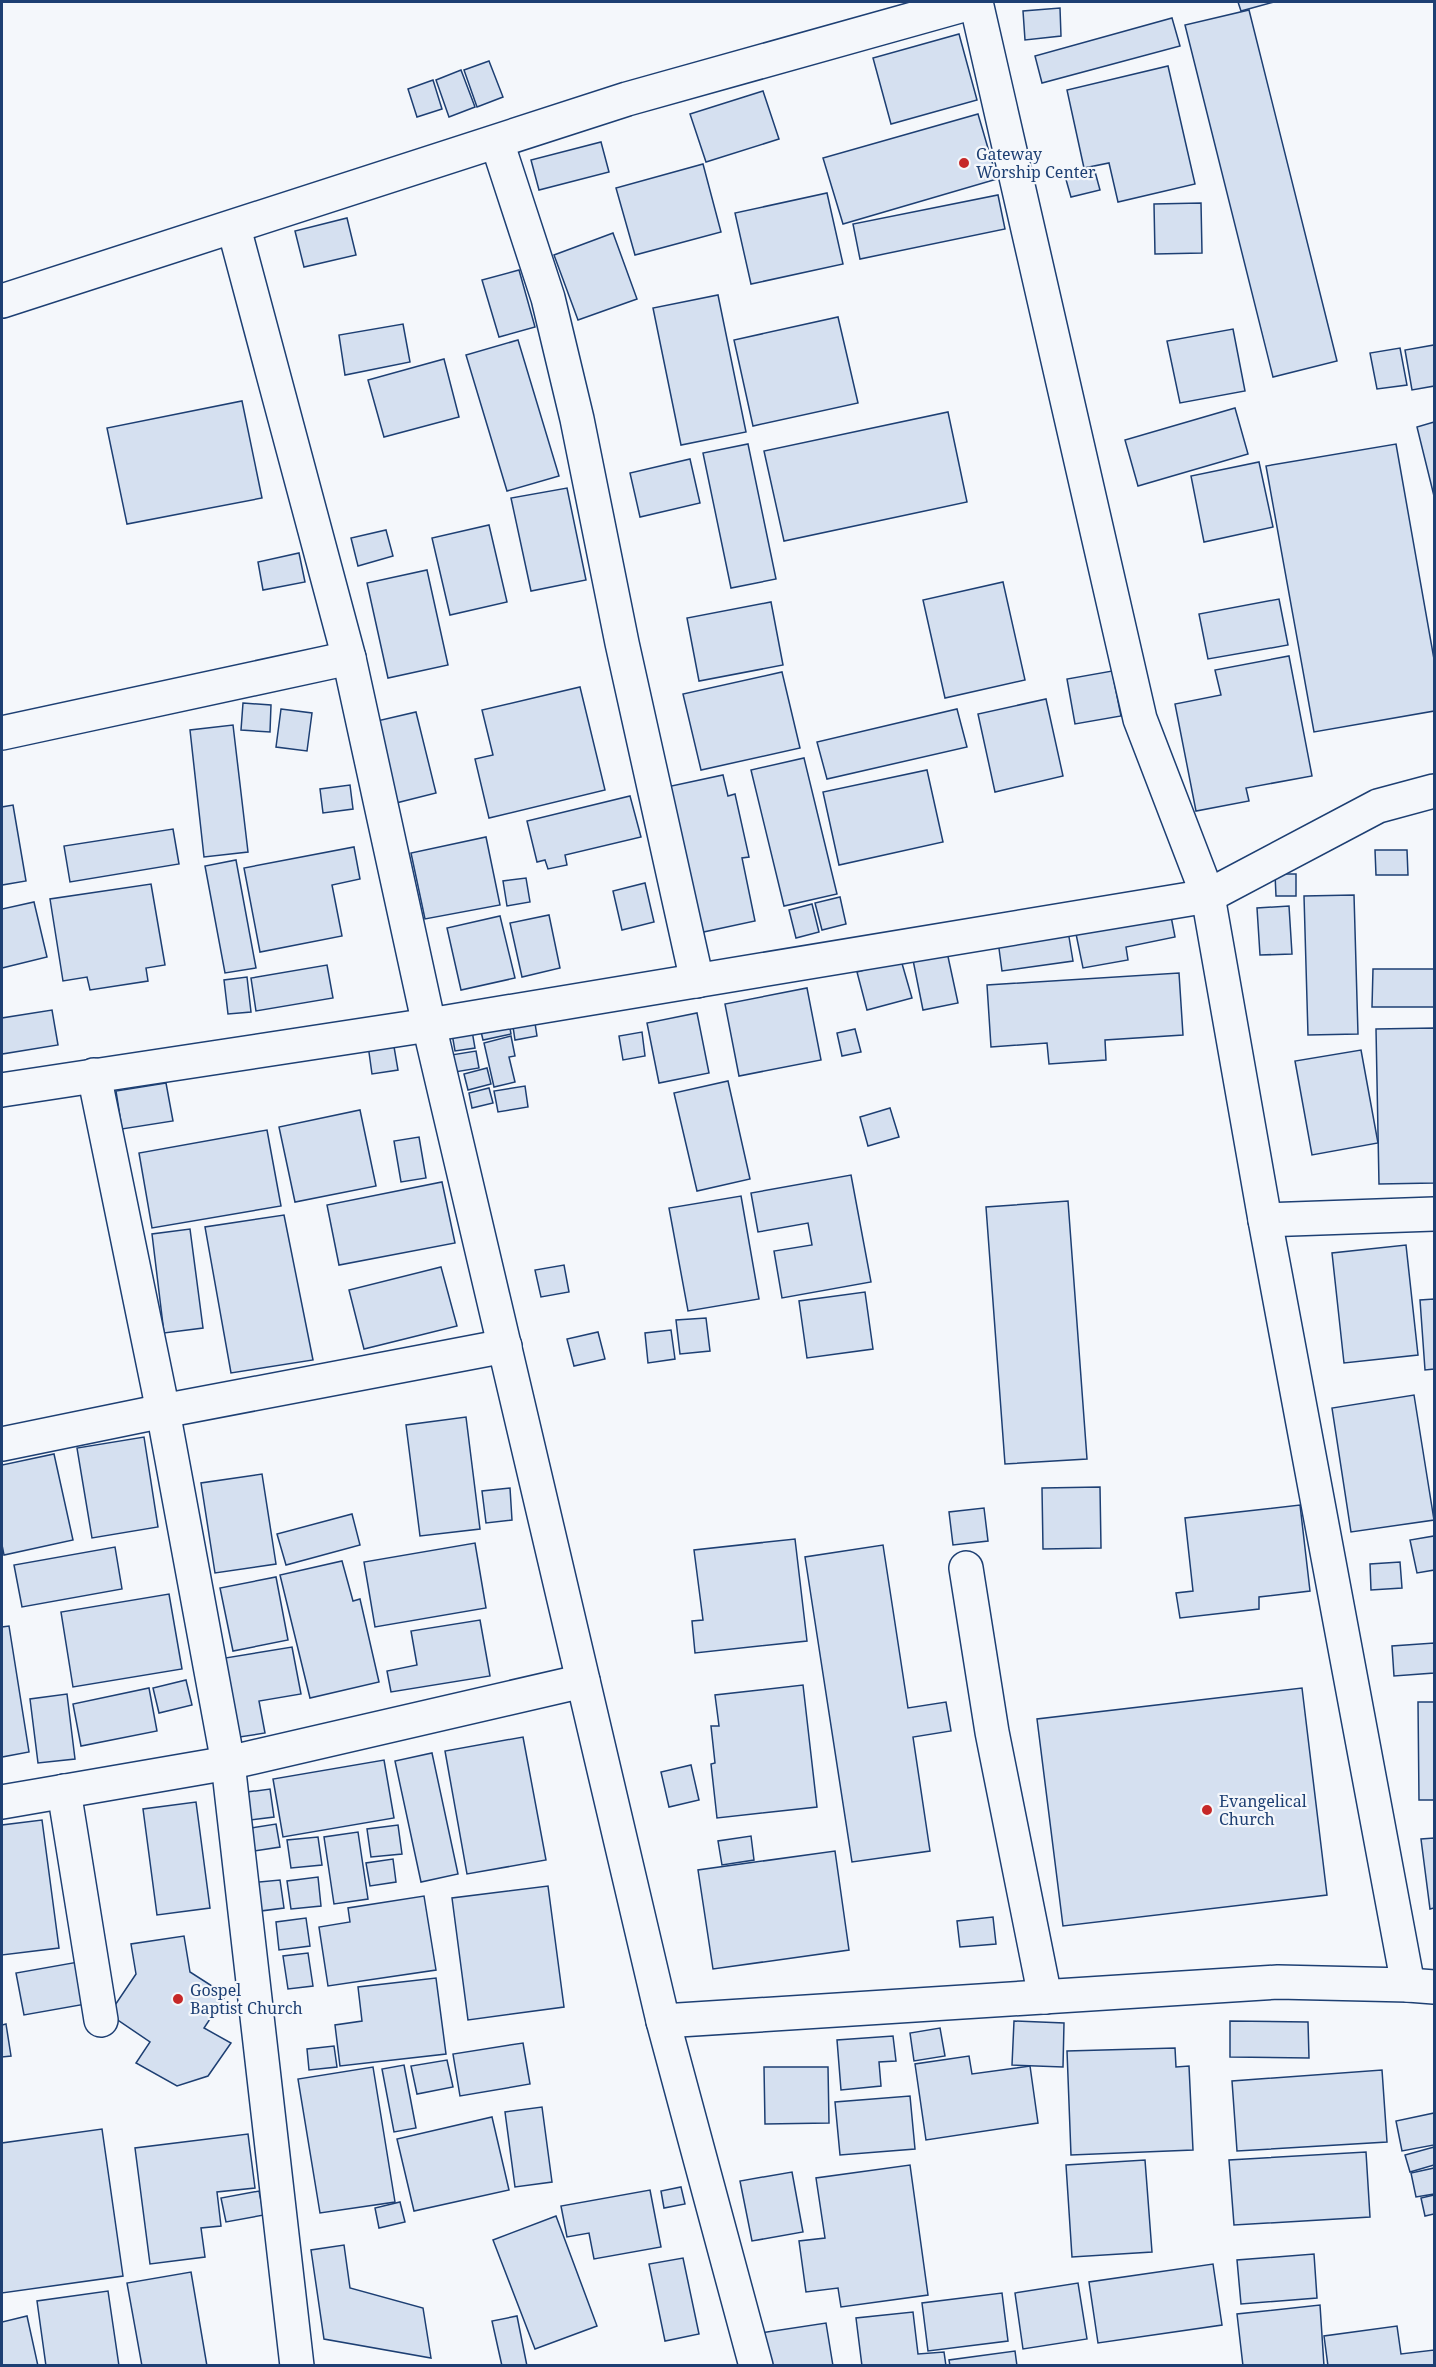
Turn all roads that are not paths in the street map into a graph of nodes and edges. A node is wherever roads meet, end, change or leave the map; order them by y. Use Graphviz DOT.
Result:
graph roads {
  1 [pos="975,2"];
  2 [pos="497,142"];
  3 [pos="234,228"];
  4 [pos="2,301"];
  5 [pos="349,658"];
  6 [pos="2,733"];
  7 [pos="1434,791"];
  8 [pos="1208,896"];
  9 [pos="697,981"];
  10 [pos="429,1025"];
  11 [pos="94,1075"];
  12 [pos="2,1090"];
  13 [pos="1434,1214"];
  14 [pos="1265,1220"];
  15 [pos="505,1347"];
  16 [pos="163,1411"];
  17 [pos="2,1444"];
  18 [pos="966,1568"];
  19 [pos="583,1681"];
  20 [pos="228,1763"];
  21 [pos="64,1791"];
  22 [pos="2,1802"];
  23 [pos="1421,1986"];
  24 [pos="1045,1997"];
  25 [pos="101,2020"];
  26 [pos="663,2021"];
  27 [pos="748,2364"];
  28 [pos="297,2366"];
  1 -- 2 [label="street"];
  1 -- 8 [label="street"];
  2 -- 3 [label="street"];
  2 -- 9 [label="street"];
  3 -- 4 [label="street"];
  3 -- 5 [label="street"];
  5 -- 6 [label="street"];
  5 -- 10 [label="street"];
  7 -- 8 [label="street"];
  8 -- 9 [label="street"];
  8 -- 14 [label="street"];
  9 -- 10 [label="street"];
  10 -- 11 [label="street"];
  10 -- 15 [label="street"];
  11 -- 12 [label="street"];
  11 -- 16 [label="street"];
  13 -- 14 [label="street"];
  14 -- 23 [label="street"];
  15 -- 16 [label="street"];
  15 -- 19 [label="street"];
  16 -- 17 [label="street"];
  16 -- 20 [label="street"];
  18 -- 24 [label="street"];
  19 -- 20 [label="street"];
  19 -- 26 [label="street"];
  20 -- 21 [label="street"];
  20 -- 28 [label="street"];
  21 -- 22 [label="street"];
  21 -- 25 [label="street"];
  23 -- 24 [label="street"];
  24 -- 26 [label="street"];
  26 -- 27 [label="street"];
}
